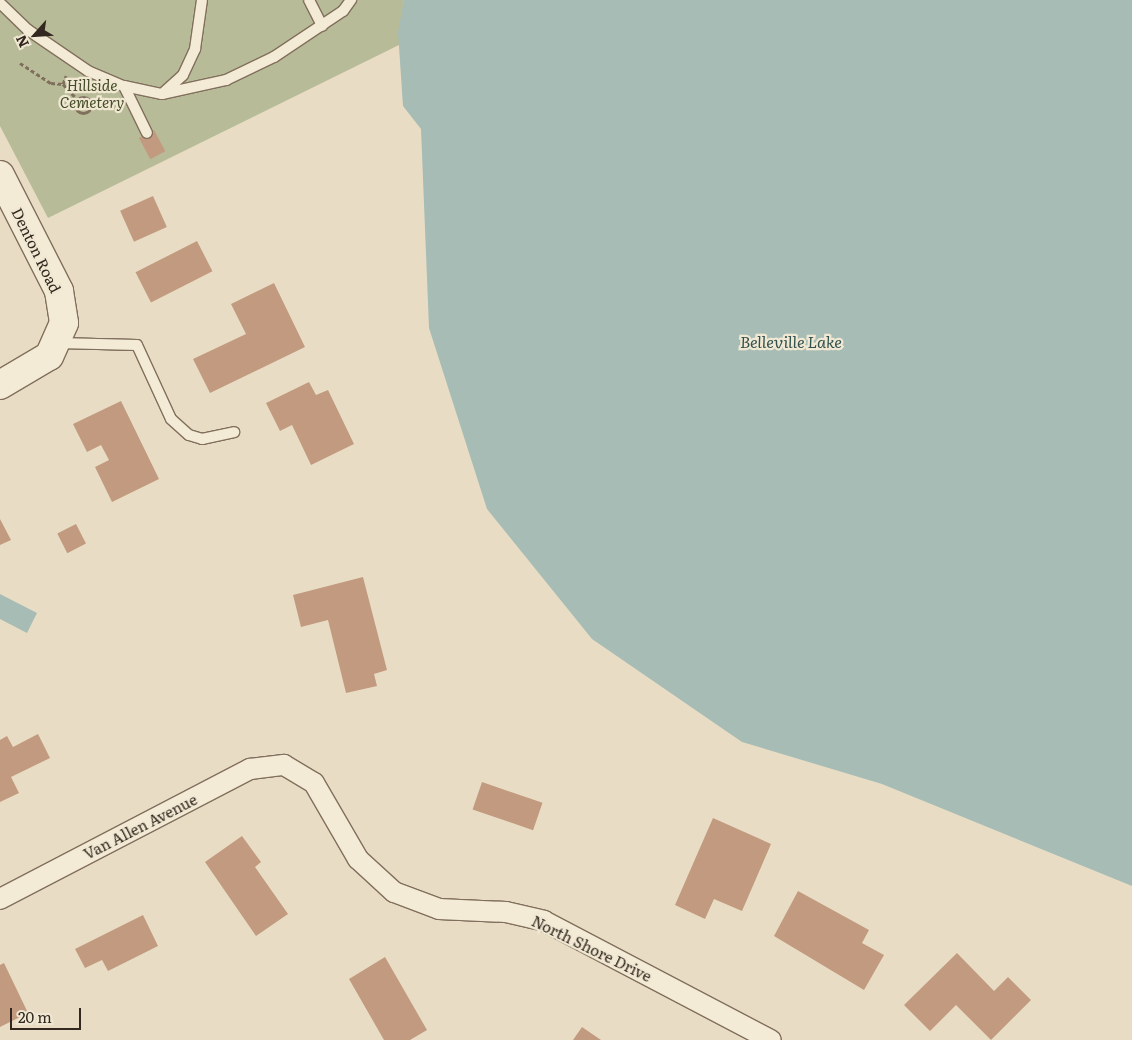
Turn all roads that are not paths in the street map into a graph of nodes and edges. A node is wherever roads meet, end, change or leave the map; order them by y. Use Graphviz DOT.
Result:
graph roads {
  1 [pos="202,0"];
  2 [pos="309,0"];
  3 [pos="351,0"];
  4 [pos="0,2"];
  5 [pos="322,26"];
  6 [pos="124,86"];
  7 [pos="162,94"];
  8 [pos="147,133"];
  9 [pos="0,175"];
  10 [pos="58,343"];
  11 [pos="0,385"];
  12 [pos="234,432"];
  13 [pos="284,765"];
  14 [pos="0,899"];
  15 [pos="771,1040"];
  1 -- 7 [label="lane"];
  2 -- 5 [label="lane"];
  3 -- 5 [label="lane"];
  4 -- 6 [label="lane"];
  5 -- 7 [label="lane"];
  6 -- 7 [label="lane"];
  6 -- 8 [label="lane"];
  9 -- 10 [label="street, Denton Road"];
  10 -- 11 [label="street, Denton Road"];
  10 -- 12 [label="lane"];
  13 -- 14 [label="street, Van Allen Avenue"];
  13 -- 15 [label="street, North Shore Drive"];
}
